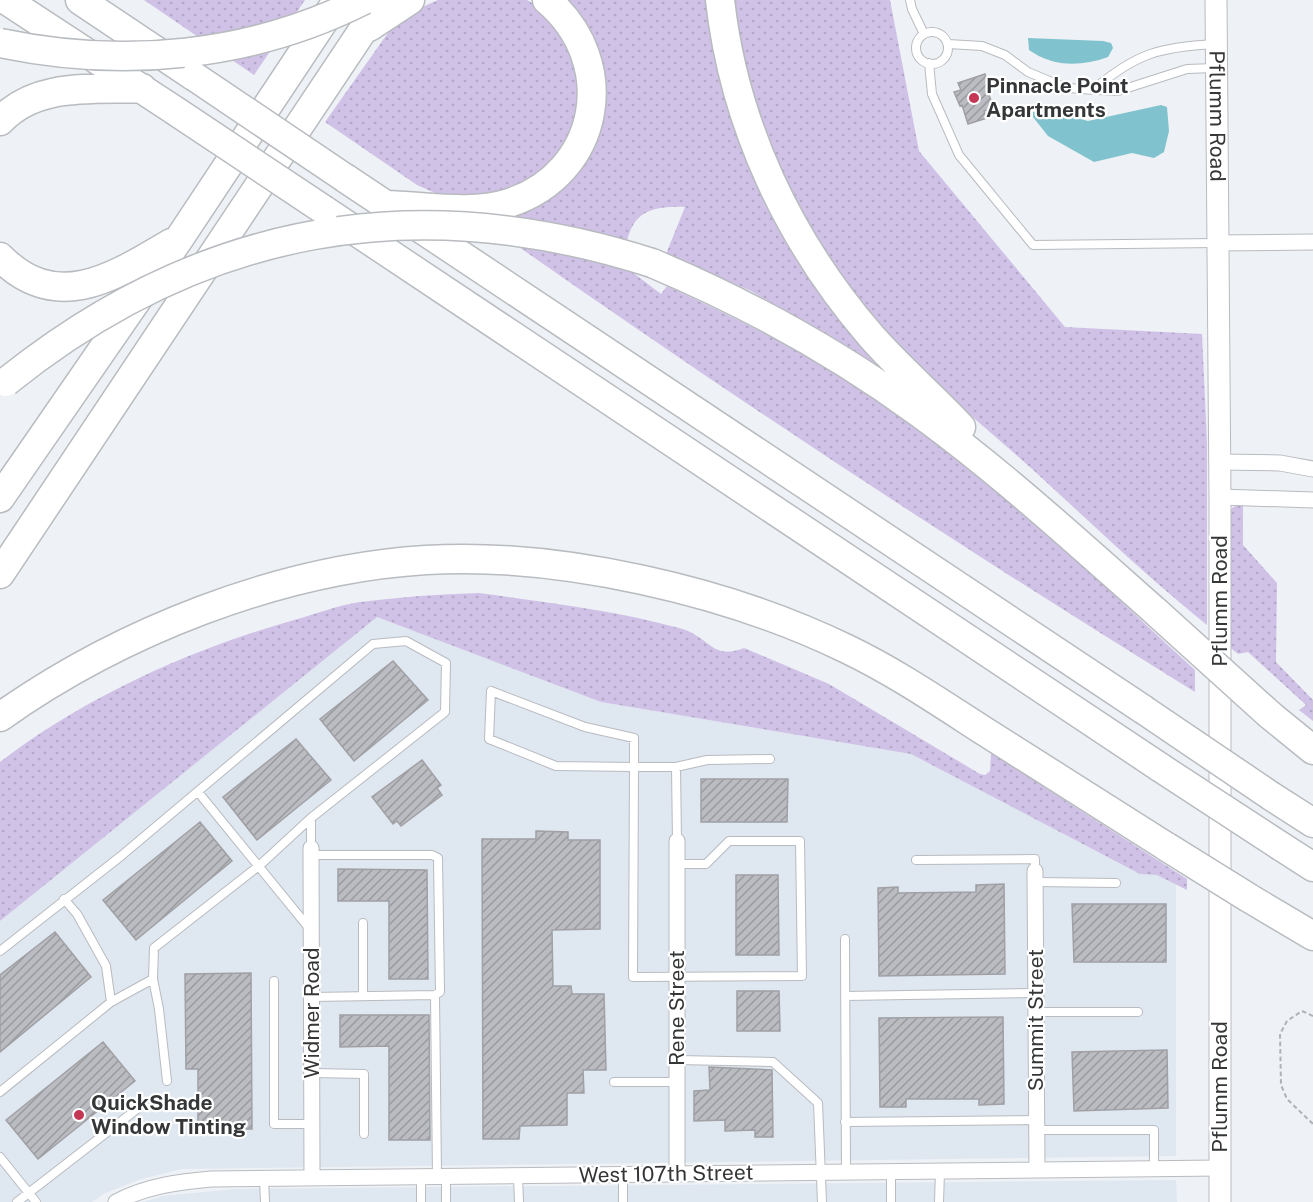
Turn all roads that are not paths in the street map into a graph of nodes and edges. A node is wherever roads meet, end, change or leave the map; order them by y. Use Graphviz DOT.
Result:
graph roads {
  1 [pos="6,0"];
  2 [pos="80,0"];
  3 [pos="338,0"];
  4 [pos="364,0"];
  5 [pos="382,0"];
  6 [pos="410,0"];
  7 [pos="547,0"];
  8 [pos="720,0"];
  9 [pos="910,0"];
  10 [pos="1216,0"];
  11 [pos="360,34"];
  12 [pos="924,34"];
  13 [pos="0,43"];
  14 [pos="948,44"];
  15 [pos="1215,44"];
  16 [pos="928,63"];
  17 [pos="1216,68"];
  18 [pos="142,88"];
  19 [pos="1094,89"];
  20 [pos="0,121"];
  21 [pos="387,205"];
  22 [pos="179,239"];
  23 [pos="1313,242"];
  24 [pos="1217,243"];
  25 [pos="0,257"];
  26 [pos="3,385"];
  27 [pos="1220,462"];
  28 [pos="1313,469"];
  29 [pos="1019,490"];
  30 [pos="1220,497"];
  31 [pos="0,498"];
  32 [pos="1313,500"];
  33 [pos="0,574"];
  34 [pos="0,717"];
  35 [pos="1313,750"];
  36 [pos="770,759"];
  37 [pos="634,767"];
  38 [pos="676,767"];
  39 [pos="198,792"];
  40 [pos="311,818"];
  41 [pos="1313,823"];
  42 [pos="677,841"];
  43 [pos="311,851"];
  44 [pos="916,860"];
  45 [pos="676,864"];
  46 [pos="260,865"];
  47 [pos="1313,867"];
  48 [pos="1035,877"];
  49 [pos="1116,883"];
  50 [pos="64,899"];
  51 [pos="363,923"];
  52 [pos="311,930"];
  53 [pos="1313,936"];
  54 [pos="845,939"];
  55 [pos="0,951"];
  56 [pos="677,977"];
  57 [pos="153,979"];
  58 [pos="274,981"];
  59 [pos="1036,993"];
  60 [pos="435,994"];
  61 [pos="363,996"];
  62 [pos="845,996"];
  63 [pos="312,997"];
  64 [pos="111,1002"];
  65 [pos="1036,1012"];
  66 [pos="1138,1012"];
  67 [pos="678,1060"];
  68 [pos="312,1073"];
  69 [pos="167,1081"];
  70 [pos="614,1082"];
  71 [pos="678,1082"];
  72 [pos="0,1092"];
  73 [pos="137,1109"];
  74 [pos="845,1122"];
  75 [pos="312,1124"];
  76 [pos="1037,1125"];
  77 [pos="364,1134"];
  78 [pos="0,1157"];
  79 [pos="1220,1168"];
  80 [pos="1037,1169"];
  81 [pos="1154,1169"];
  82 [pos="940,1171"];
  83 [pos="846,1172"];
  84 [pos="891,1172"];
  85 [pos="821,1173"];
  86 [pos="677,1174"];
  87 [pos="623,1175"];
  88 [pos="518,1176"];
  89 [pos="434,1177"];
  90 [pos="312,1178"];
  91 [pos="264,1179"];
  92 [pos="28,1193"];
  93 [pos="142,1197"];
  94 [pos="17,1202"];
  95 [pos="36,1202"];
  96 [pos="116,1202"];
  97 [pos="265,1202"];
  98 [pos="422,1202"];
  99 [pos="446,1202"];
  100 [pos="519,1202"];
  101 [pos="623,1202"];
  102 [pos="822,1202"];
  103 [pos="891,1202"];
  104 [pos="939,1202"];
  105 [pos="1220,1202"];
  1 -- 18 [label="highway"];
  2 -- 21 [label="highway, bridge"];
  3 -- 22 [label="highway"];
  4 -- 13 [label="highway, bridge"];
  5 -- 11 [label="highway"];
  6 -- 11 [label="highway"];
  7 -- 21 [label="highway"];
  8 -- 29 [label="highway"];
  9 -- 12 [label="lane"];
  10 -- 15 [label="main road, Pflumm Road"];
  11 -- 33 [label="highway"];
  12 -- 14 [label="lane"];
  12 -- 16 [label="lane"];
  14 -- 16 [label="lane"];
  14 -- 19 [label="lane"];
  15 -- 17 [label="main road, Pflumm Road"];
  15 -- 19 [label="lane"];
  16 -- 24 [label="lane"];
  17 -- 19 [label="lane"];
  17 -- 24 [label="main road, Pflumm Road"];
  18 -- 20 [label="highway"];
  18 -- 47 [label="highway, bridge"];
  21 -- 41 [label="highway, bridge"];
  22 -- 25 [label="highway"];
  22 -- 31 [label="highway"];
  23 -- 24 [label="street"];
  24 -- 27 [label="main road, Pflumm Road"];
  26 -- 29 [label="highway, bridge"];
  27 -- 28 [label="street"];
  27 -- 30 [label="main road, Pflumm Road"];
  29 -- 35 [label="highway, bridge"];
  30 -- 32 [label="street"];
  30 -- 79 [label="main road, Pflumm Road"];
  34 -- 53 [label="highway, bridge"];
  36 -- 38 [label="lane"];
  37 -- 37 [label="lane"];
  37 -- 38 [label="lane"];
  37 -- 56 [label="lane"];
  38 -- 42 [label="lane"];
  39 -- 40 [label="lane"];
  39 -- 46 [label="lane"];
  39 -- 50 [label="lane"];
  40 -- 43 [label="lane"];
  40 -- 46 [label="lane"];
  42 -- 45 [label="street, Rene Street"];
  43 -- 52 [label="street, Widmer Road"];
  43 -- 60 [label="lane"];
  44 -- 48 [label="lane"];
  45 -- 56 [label="street, Rene Street"];
  45 -- 56 [label="lane"];
  46 -- 52 [label="lane"];
  46 -- 57 [label="lane"];
  48 -- 49 [label="lane"];
  48 -- 59 [label="street, Summit Street"];
  50 -- 55 [label="lane"];
  50 -- 64 [label="lane"];
  51 -- 61 [label="lane"];
  52 -- 63 [label="street, Widmer Road"];
  54 -- 62 [label="lane"];
  56 -- 67 [label="street, Rene Street"];
  57 -- 64 [label="lane"];
  57 -- 69 [label="lane"];
  58 -- 75 [label="lane"];
  59 -- 62 [label="lane"];
  59 -- 65 [label="street, Summit Street"];
  60 -- 61 [label="lane"];
  60 -- 89 [label="lane"];
  61 -- 63 [label="lane"];
  62 -- 74 [label="lane"];
  63 -- 68 [label="street, Widmer Road"];
  64 -- 72 [label="lane"];
  65 -- 66 [label="lane"];
  65 -- 76 [label="street, Summit Street"];
  67 -- 71 [label="street, Rene Street"];
  67 -- 85 [label="lane"];
  68 -- 75 [label="street, Widmer Road"];
  68 -- 77 [label="lane"];
  70 -- 71 [label="lane"];
  71 -- 86 [label="street, Rene Street"];
  73 -- 92 [label="lane"];
  74 -- 76 [label="lane"];
  74 -- 83 [label="lane"];
  75 -- 90 [label="street, Widmer Road"];
  76 -- 80 [label="street, Summit Street"];
  76 -- 81 [label="lane"];
  78 -- 92 [label="lane"];
  79 -- 81 [label="street, West 107th Street"];
  79 -- 105 [label="main road, Pflumm Road"];
  80 -- 81 [label="street, West 107th Street"];
  80 -- 82 [label="street, West 107th Street"];
  82 -- 84 [label="street, West 107th Street"];
  82 -- 104 [label="lane"];
  83 -- 84 [label="street, West 107th Street"];
  83 -- 85 [label="street, West 107th Street"];
  84 -- 103 [label="lane"];
  85 -- 86 [label="street, West 107th Street"];
  85 -- 102 [label="lane"];
  86 -- 87 [label="street, West 107th Street"];
  87 -- 88 [label="street, West 107th Street"];
  87 -- 101 [label="lane"];
  88 -- 89 [label="street, West 107th Street"];
  88 -- 100 [label="lane"];
  89 -- 90 [label="street, West 107th Street"];
  89 -- 98 [label="lane"];
  89 -- 99 [label="lane"];
  90 -- 91 [label="street, West 107th Street"];
  91 -- 93 [label="street, West 107th Street"];
  91 -- 97 [label="lane"];
  92 -- 94 [label="lane"];
  92 -- 95 [label="lane"];
  93 -- 96 [label="street, West 107th Street"];
}
